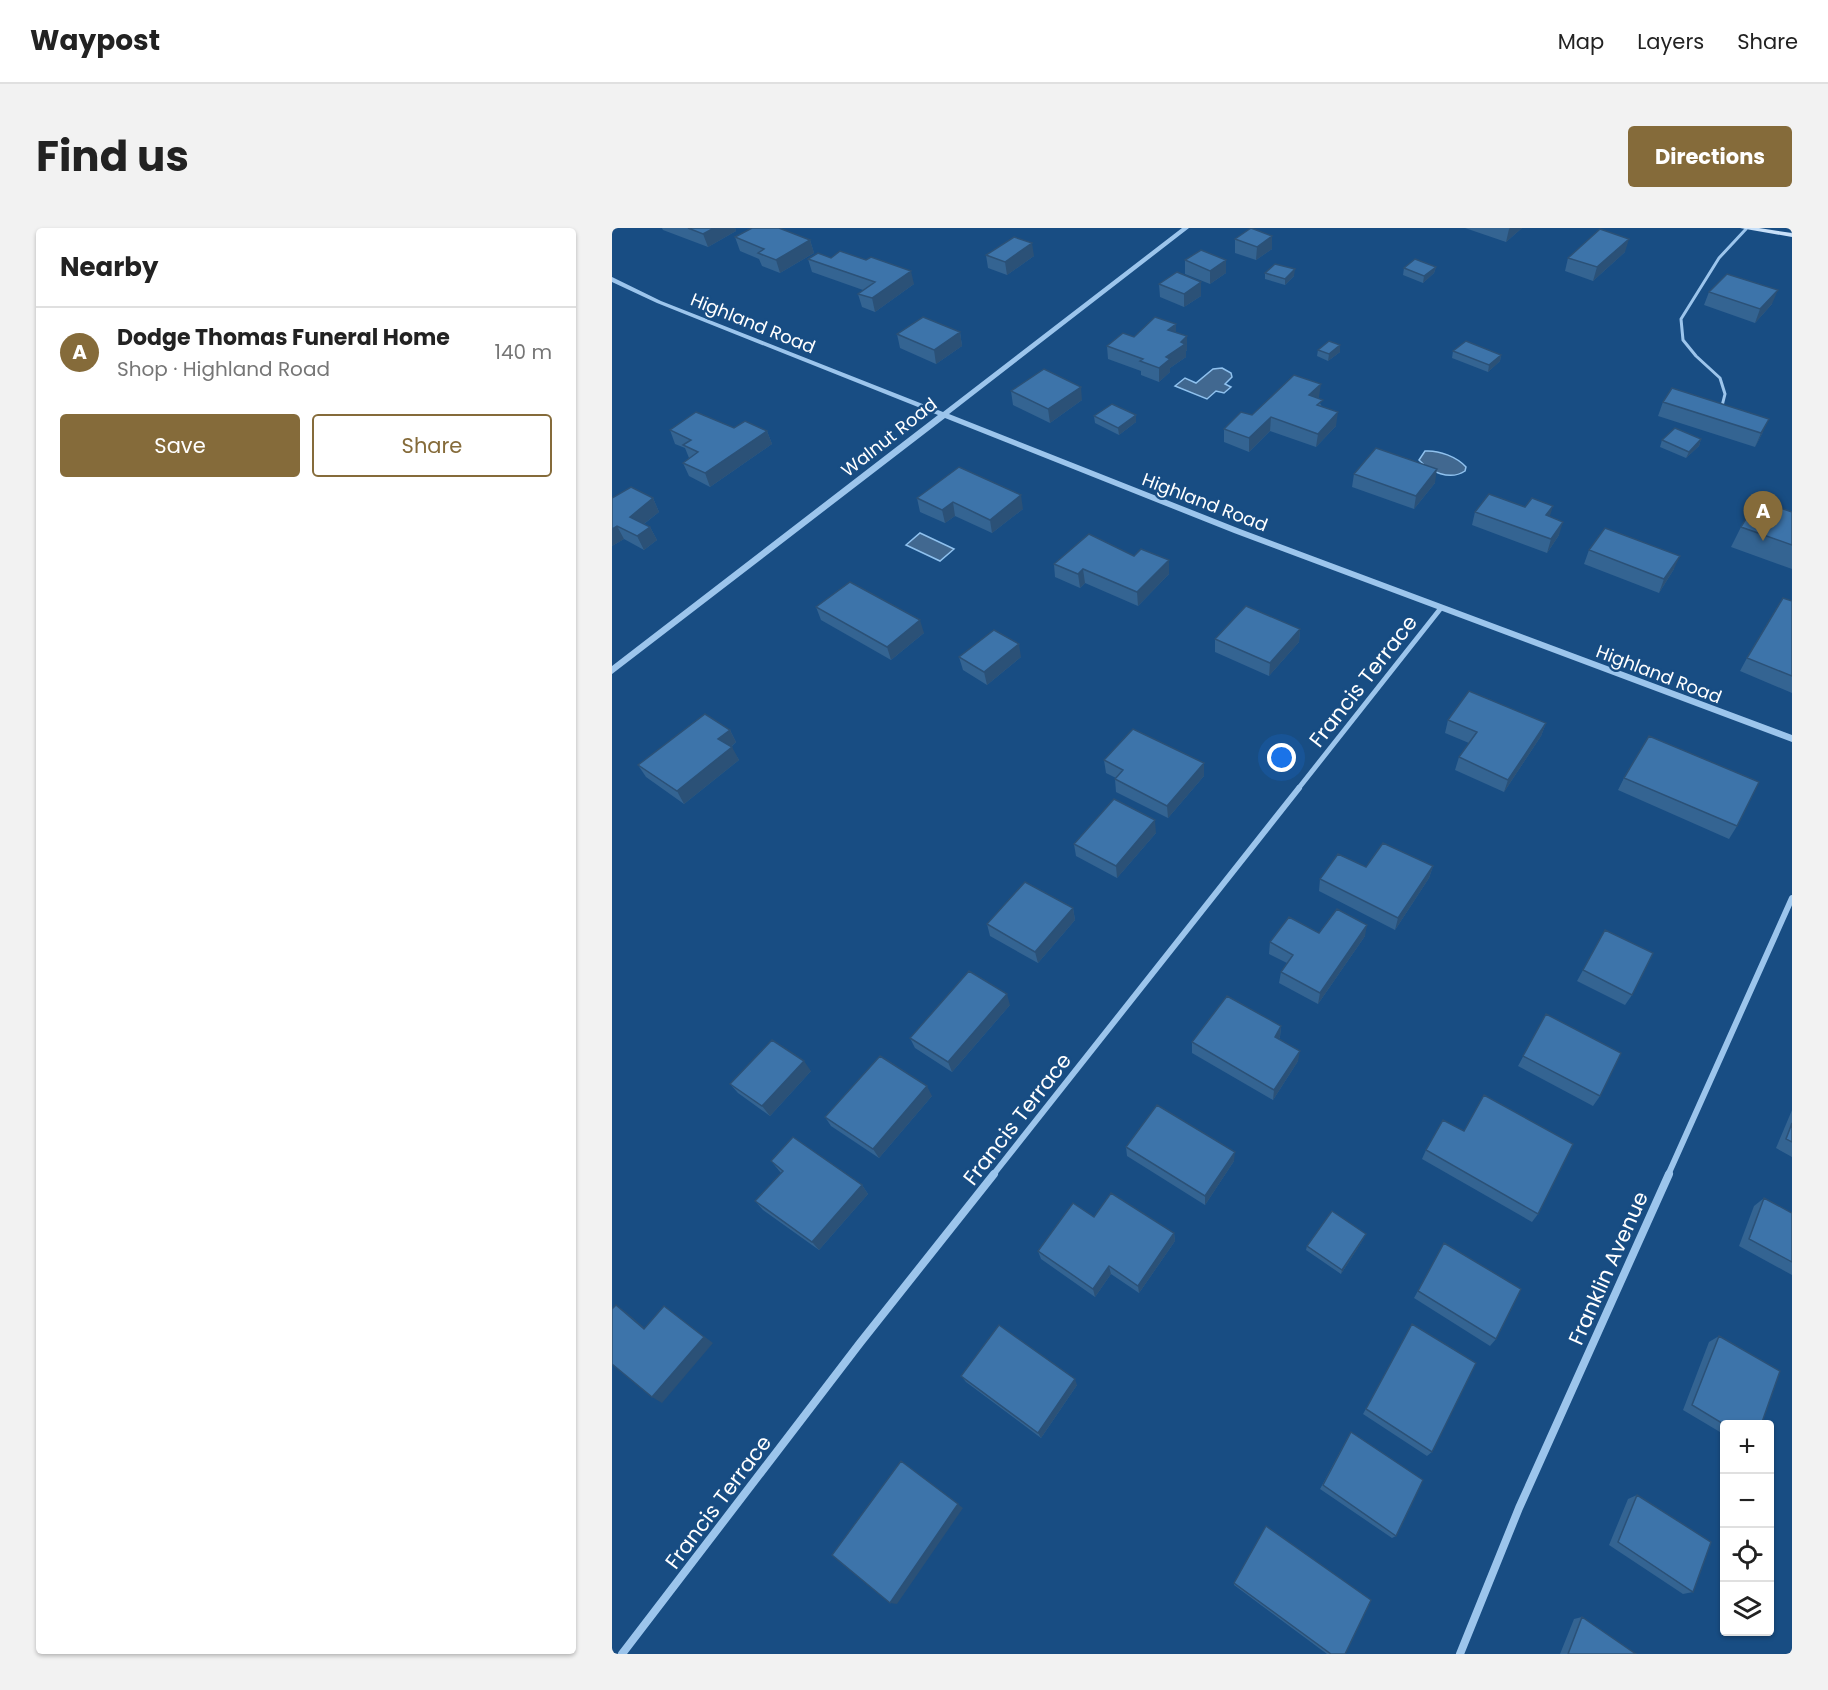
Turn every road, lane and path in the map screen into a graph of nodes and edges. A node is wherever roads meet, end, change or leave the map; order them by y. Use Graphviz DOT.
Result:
graph roads {
  1 [pos="1186,228"];
  2 [pos="1745,228"];
  3 [pos="1792,235"];
  4 [pos="612,279"];
  5 [pos="1720,411"];
  6 [pos="942,414"];
  7 [pos="1441,608"];
  8 [pos="612,671"];
  9 [pos="1792,739"];
  10 [pos="1792,898"];
  11 [pos="622,1654"];
  12 [pos="1460,1654"];
  1 -- 6 [label="street, Walnut Road"];
  2 -- 3 [label="main road"];
  2 -- 5 [label="lane"];
  4 -- 6 [label="street, Highland Road"];
  6 -- 7 [label="street, Highland Road"];
  6 -- 8 [label="street, Walnut Road"];
  7 -- 9 [label="street, Highland Road"];
  7 -- 11 [label="street, Francis Terrace"];
  10 -- 12 [label="street, Franklin Avenue"];
}
